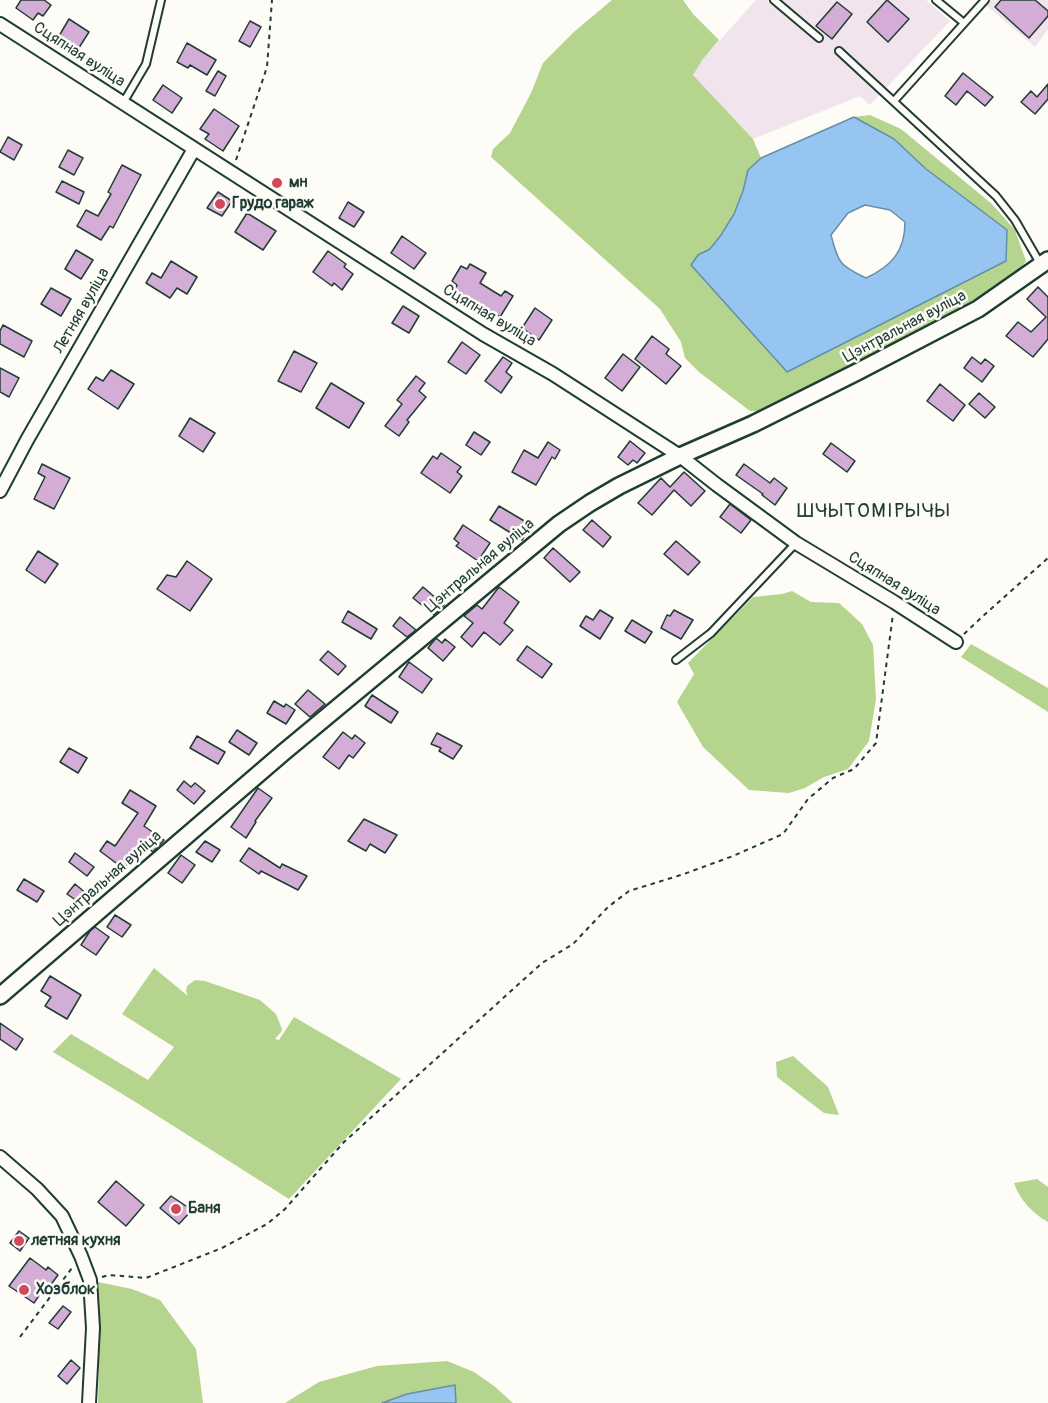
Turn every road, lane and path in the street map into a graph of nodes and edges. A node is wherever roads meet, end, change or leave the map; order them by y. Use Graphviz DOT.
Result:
graph roads {
  1 [pos="161,0"];
  2 [pos="272,0"];
  3 [pos="774,0"];
  4 [pos="936,0"];
  5 [pos="985,0"];
  6 [pos="964,23"];
  7 [pos="0,24"];
  8 [pos="819,38"];
  9 [pos="839,51"];
  10 [pos="894,101"];
  11 [pos="123,103"];
  12 [pos="194,149"];
  13 [pos="232,173"];
  14 [pos="1045,263"];
  15 [pos="680,456"];
  16 [pos="0,491"];
  17 [pos="796,543"];
  18 [pos="1048,558"];
  19 [pos="894,602"];
  20 [pos="956,642"];
  21 [pos="676,660"];
  22 [pos="0,996"];
  23 [pos="0,1158"];
  24 [pos="81,1256"];
  25 [pos="90,1280"];
  26 [pos="20,1337"];
  27 [pos="89,1403"];
  1 -- 11 [label="lane"];
  2 -- 13 [label="path"];
  3 -- 8 [label="lane"];
  4 -- 6 [label="lane"];
  5 -- 6 [label="lane"];
  6 -- 10 [label="lane"];
  7 -- 11 [label="street, Сцяпная вуліца"];
  9 -- 10 [label="lane"];
  10 -- 14 [label="lane"];
  11 -- 12 [label="street, Сцяпная вуліца"];
  12 -- 13 [label="street, Сцяпная вуліца"];
  12 -- 16 [label="street, Летняя вуліца"];
  13 -- 15 [label="street, Сцяпная вуліца"];
  14 -- 15 [label="street, Цэнтральная вуліца"];
  15 -- 17 [label="street, Сцяпная вуліца"];
  15 -- 22 [label="street, Цэнтральная вуліца"];
  17 -- 19 [label="street, Сцяпная вуліца"];
  17 -- 21 [label="lane"];
  18 -- 20 [label="path"];
  19 -- 20 [label="street, Сцяпная вуліца"];
  19 -- 25 [label="path"];
  23 -- 24 [label="street"];
  24 -- 25 [label="street"];
  24 -- 26 [label="path"];
  25 -- 27 [label="street"];
}
